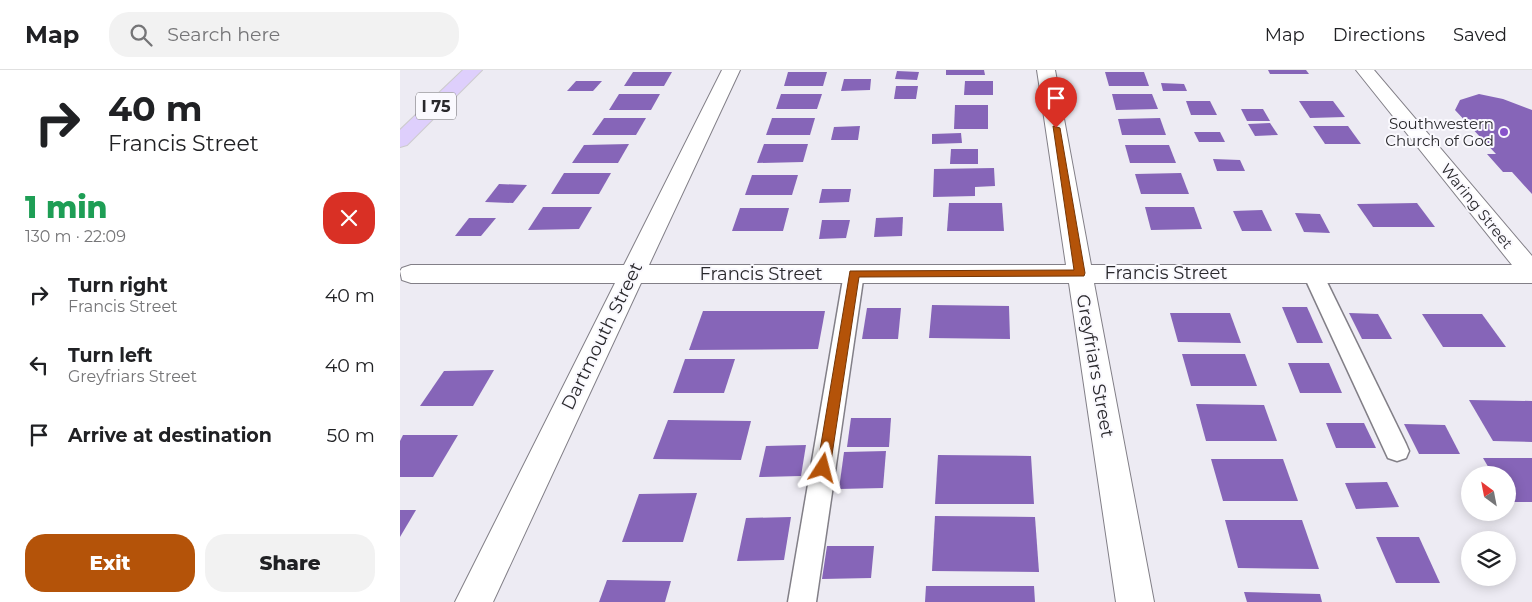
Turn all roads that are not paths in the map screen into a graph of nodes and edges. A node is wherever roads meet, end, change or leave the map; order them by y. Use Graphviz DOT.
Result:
graph roads {
  1 [pos="473,70"];
  2 [pos="730,70"];
  3 [pos="1046,70"];
  4 [pos="1365,70"];
  5 [pos="400,141"];
  6 [pos="1080,273"];
  7 [pos="411,274"];
  8 [pos="632,274"];
  9 [pos="854,274"];
  10 [pos="1313,274"];
  11 [pos="1532,274"];
  12 [pos="1397,451"];
  13 [pos="474,602"];
  14 [pos="802,602"];
  15 [pos="1135,602"];
  1 -- 5 [label="highway, I 75"];
  2 -- 8 [label="street, Dartmouth Street"];
  3 -- 6 [label="street, Greyfriars Street"];
  4 -- 11 [label="street, Waring Street"];
  6 -- 9 [label="street, Francis Street"];
  6 -- 10 [label="street, Francis Street"];
  6 -- 15 [label="street, Greyfriars Street"];
  7 -- 8 [label="street, Francis Street"];
  8 -- 9 [label="street, Francis Street"];
  8 -- 13 [label="street, Dartmouth Street"];
  9 -- 14 [label="lane"];
  10 -- 11 [label="street, Francis Street"];
  10 -- 12 [label="lane"];
}
